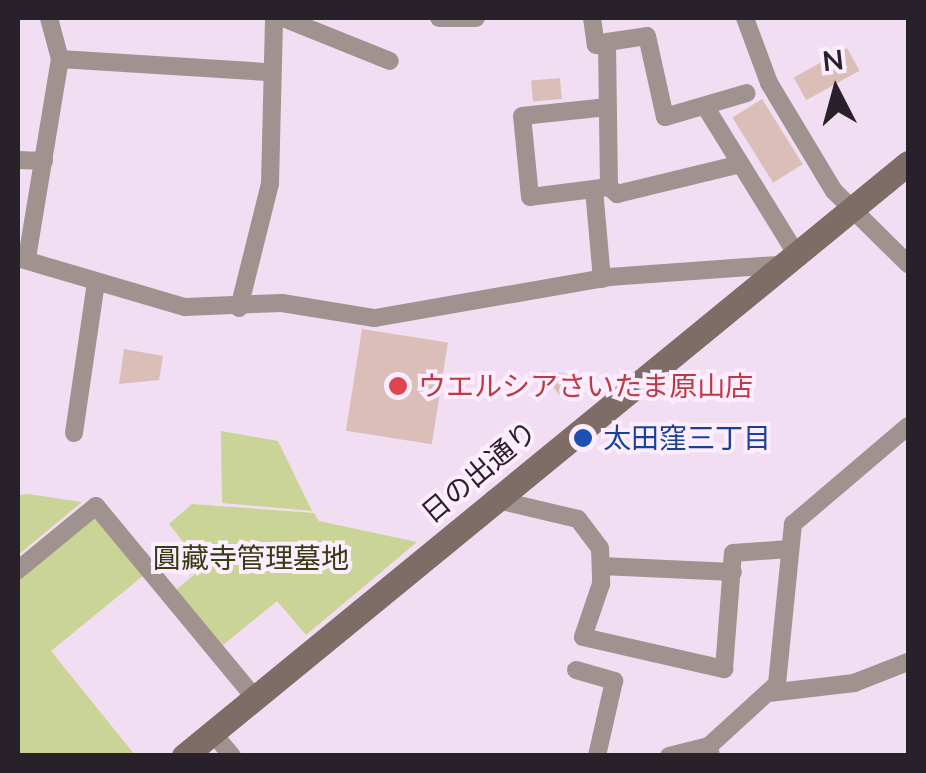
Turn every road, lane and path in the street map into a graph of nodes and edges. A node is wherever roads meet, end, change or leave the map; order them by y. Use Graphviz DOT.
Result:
graph roads {
  1 [pos="49,18"];
  2 [pos="274,18"];
  3 [pos="283,18"];
  4 [pos="439,18"];
  5 [pos="476,18"];
  6 [pos="592,18"];
  7 [pos="746,18"];
  8 [pos="606,46"];
  9 [pos="60,60"];
  10 [pos="390,62"];
  11 [pos="270,72"];
  12 [pos="747,93"];
  13 [pos="608,107"];
  14 [pos="708,111"];
  15 [pos="18,160"];
  16 [pos="44,160"];
  17 [pos="908,164"];
  18 [pos="737,165"];
  19 [pos="602,188"];
  20 [pos="849,206"];
  21 [pos="22,258"];
  22 [pos="784,258"];
  23 [pos="908,264"];
  24 [pos="602,279"];
  25 [pos="96,284"];
  26 [pos="239,308"];
  27 [pos="908,426"];
  28 [pos="74,433"];
  29 [pos="493,498"];
  30 [pos="789,549"];
  31 [pos="601,566"];
  32 [pos="18,570"];
  33 [pos="733,572"];
  34 [pos="908,662"];
  35 [pos="576,670"];
  36 [pos="768,693"];
  37 [pos="254,697"];
  38 [pos="212,732"];
  39 [pos="710,750"];
  40 [pos="184,756"];
  41 [pos="232,756"];
  42 [pos="596,756"];
  43 [pos="670,756"];
  1 -- 9 [label="street"];
  2 -- 11 [label="street"];
  3 -- 10 [label="street"];
  4 -- 5 [label="street"];
  6 -- 8 [label="street"];
  7 -- 20 [label="street"];
  8 -- 13 [label="street"];
  8 -- 14 [label="street"];
  9 -- 11 [label="street"];
  9 -- 16 [label="street"];
  11 -- 26 [label="street"];
  12 -- 14 [label="street"];
  13 -- 19 [label="street"];
  13 -- 19 [label="street"];
  14 -- 18 [label="street"];
  15 -- 16 [label="street"];
  16 -- 21 [label="street"];
  17 -- 20 [label="street, 日の出通り"];
  18 -- 19 [label="street"];
  18 -- 22 [label="street"];
  19 -- 24 [label="street"];
  20 -- 22 [label="street, 日の出通り"];
  20 -- 23 [label="street"];
  21 -- 25 [label="street"];
  22 -- 24 [label="street"];
  22 -- 29 [label="street, 日の出通り"];
  24 -- 26 [label="street"];
  25 -- 26 [label="street"];
  25 -- 28 [label="street"];
  27 -- 30 [label="street"];
  29 -- 31 [label="street"];
  29 -- 37 [label="street, 日の出通り"];
  30 -- 33 [label="street"];
  30 -- 36 [label="street"];
  31 -- 33 [label="street"];
  31 -- 33 [label="street"];
  32 -- 37 [label="street"];
  34 -- 36 [label="street"];
  35 -- 42 [label="street"];
  36 -- 39 [label="street"];
  37 -- 38 [label="street, 日の出通り"];
  38 -- 40 [label="street, 日の出通り"];
  38 -- 41 [label="street"];
  39 -- 43 [label="street"];
}
